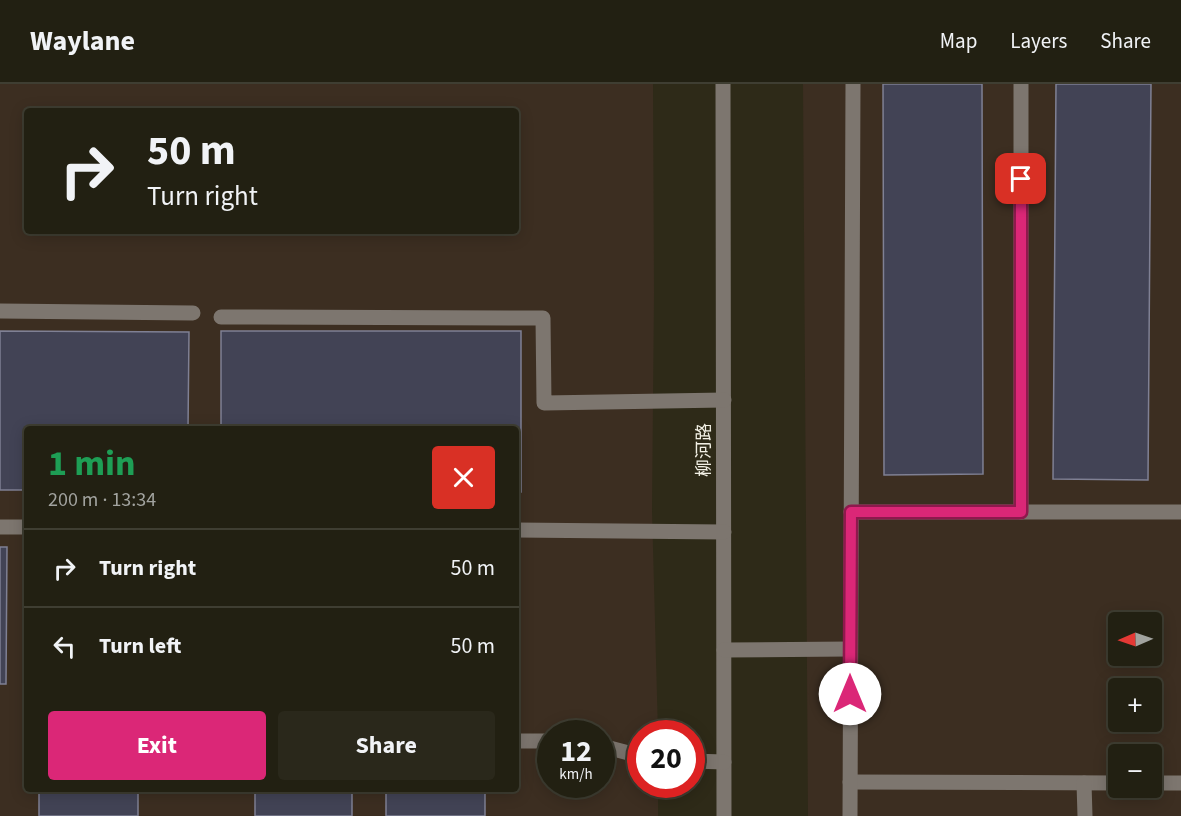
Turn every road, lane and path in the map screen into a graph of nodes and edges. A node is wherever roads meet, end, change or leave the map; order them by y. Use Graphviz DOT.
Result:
graph roads {
  1 [pos="723,84"];
  2 [pos="853,84"];
  3 [pos="1021,84"];
  4 [pos="0,311"];
  5 [pos="194,313"];
  6 [pos="221,317"];
  7 [pos="723,400"];
  8 [pos="851,512"];
  9 [pos="1021,512"];
  10 [pos="1181,512"];
  11 [pos="0,527"];
  12 [pos="24,527"];
  13 [pos="519,530"];
  14 [pos="724,532"];
  15 [pos="724,650"];
  16 [pos="850,650"];
  17 [pos="519,741"];
  18 [pos="537,741"];
  19 [pos="705,761"];
  20 [pos="724,762"];
  21 [pos="850,782"];
  22 [pos="1084,783"];
  23 [pos="1108,783"];
  24 [pos="1162,783"];
  25 [pos="1181,783"];
  26 [pos="724,816"];
  27 [pos="850,816"];
  28 [pos="1084,816"];
  1 -- 7 [label="street, 柳河路"];
  2 -- 8 [label="street"];
  3 -- 9 [label="street"];
  4 -- 5 [label="street"];
  6 -- 7 [label="street"];
  7 -- 14 [label="street, 柳河路"];
  8 -- 9 [label="street"];
  8 -- 16 [label="street"];
  9 -- 10 [label="street"];
  11 -- 12 [label="street"];
  13 -- 14 [label="street"];
  14 -- 15 [label="street, 柳河路"];
  15 -- 16 [label="street"];
  15 -- 20 [label="street, 柳河路"];
  16 -- 21 [label="street"];
  17 -- 18 [label="street"];
  19 -- 20 [label="street"];
  20 -- 26 [label="street, 柳河路"];
  21 -- 22 [label="street"];
  21 -- 27 [label="street"];
  22 -- 23 [label="street"];
  22 -- 28 [label="street"];
  24 -- 25 [label="street"];
}
